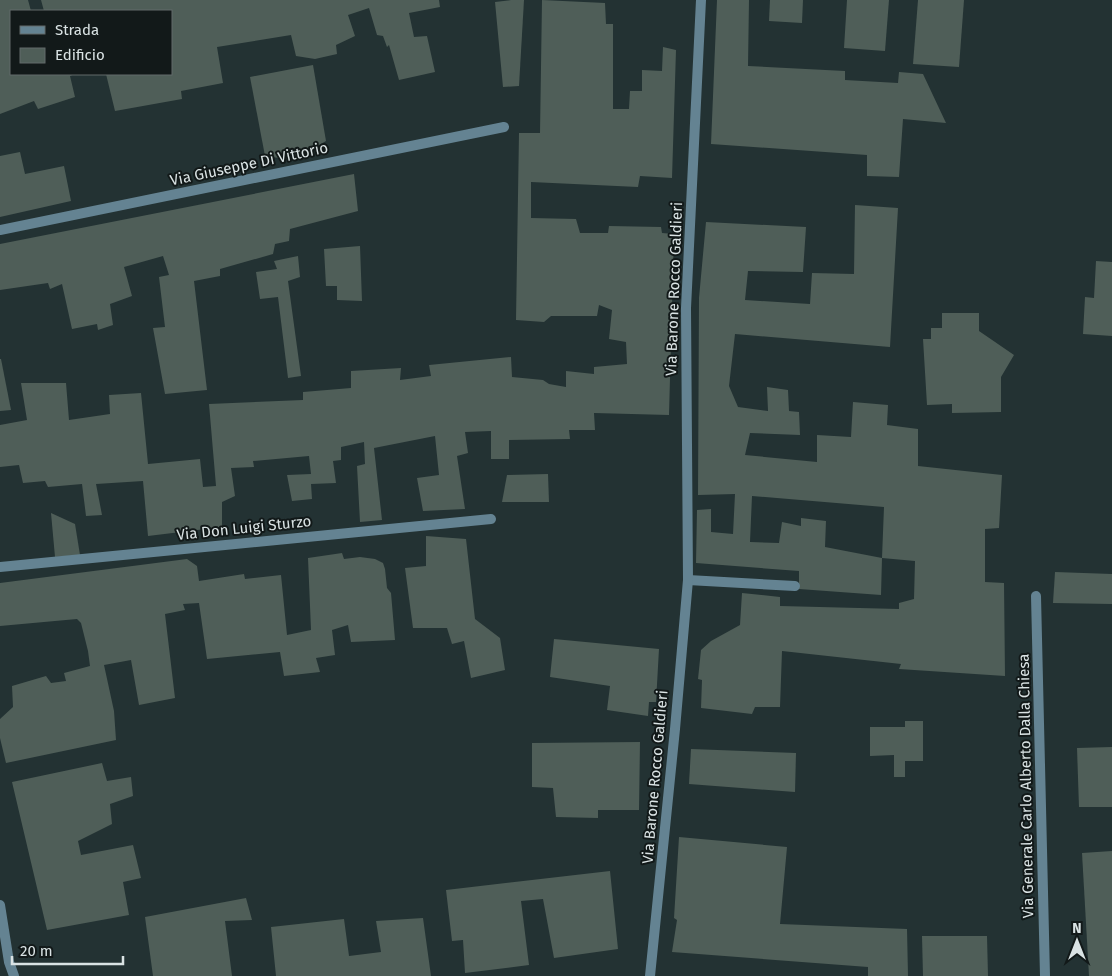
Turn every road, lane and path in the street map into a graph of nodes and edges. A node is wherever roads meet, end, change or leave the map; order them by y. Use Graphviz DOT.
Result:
graph roads {
  1 [pos="702,0"];
  2 [pos="504,127"];
  3 [pos="0,230"];
  4 [pos="491,520"];
  5 [pos="0,567"];
  6 [pos="688,580"];
  7 [pos="795,586"];
  8 [pos="1036,596"];
  9 [pos="0,905"];
  10 [pos="14,976"];
  11 [pos="650,976"];
  12 [pos="1045,976"];
  1 -- 6 [label="street, Via Barone Rocco Galdieri"];
  2 -- 3 [label="street, Via Giuseppe Di Vittorio"];
  4 -- 5 [label="street, Via Don Luigi Sturzo"];
  6 -- 7 [label="street"];
  6 -- 11 [label="street, Via Barone Rocco Galdieri"];
  8 -- 12 [label="street, Via Generale Carlo Alberto Dalla Chiesa"];
  9 -- 10 [label="street"];
}
